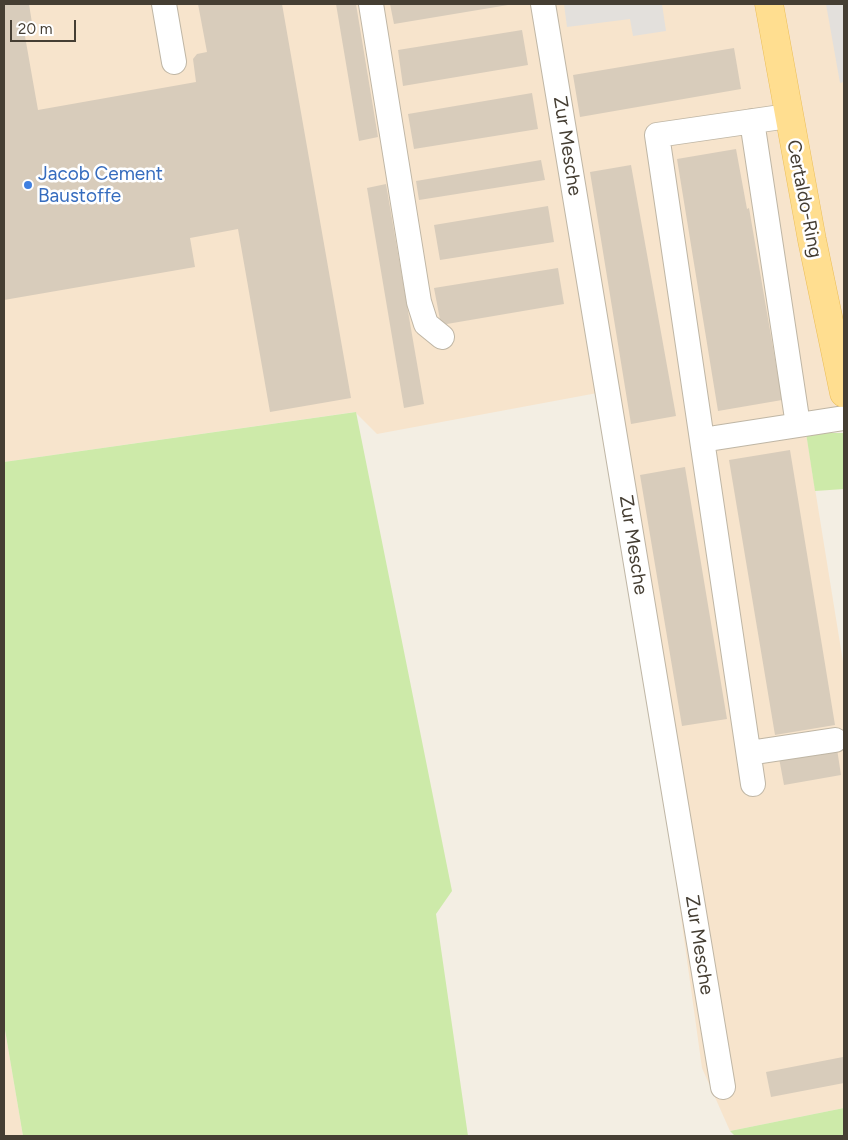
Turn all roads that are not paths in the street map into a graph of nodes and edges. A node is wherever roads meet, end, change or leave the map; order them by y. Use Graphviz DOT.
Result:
graph roads {
  1 [pos="164,4"];
  2 [pos="372,4"];
  3 [pos="543,4"];
  4 [pos="769,4"];
  5 [pos="174,62"];
  6 [pos="788,116"];
  7 [pos="752,121"];
  8 [pos="442,338"];
  9 [pos="844,393"];
  10 [pos="844,418"];
  11 [pos="798,426"];
  12 [pos="702,440"];
  13 [pos="834,740"];
  14 [pos="749,753"];
  15 [pos="754,784"];
  16 [pos="723,1087"];
  1 -- 5 [label="lane"];
  2 -- 8 [label="lane"];
  3 -- 16 [label="lane, Zur Mesche"];
  4 -- 6 [label="main road, Certaldo-Ring"];
  6 -- 7 [label="lane"];
  6 -- 9 [label="main road, Certaldo-Ring"];
  7 -- 11 [label="lane"];
  7 -- 12 [label="lane"];
  10 -- 11 [label="lane"];
  11 -- 12 [label="lane"];
  12 -- 14 [label="lane"];
  13 -- 14 [label="lane"];
  14 -- 15 [label="lane"];
}
